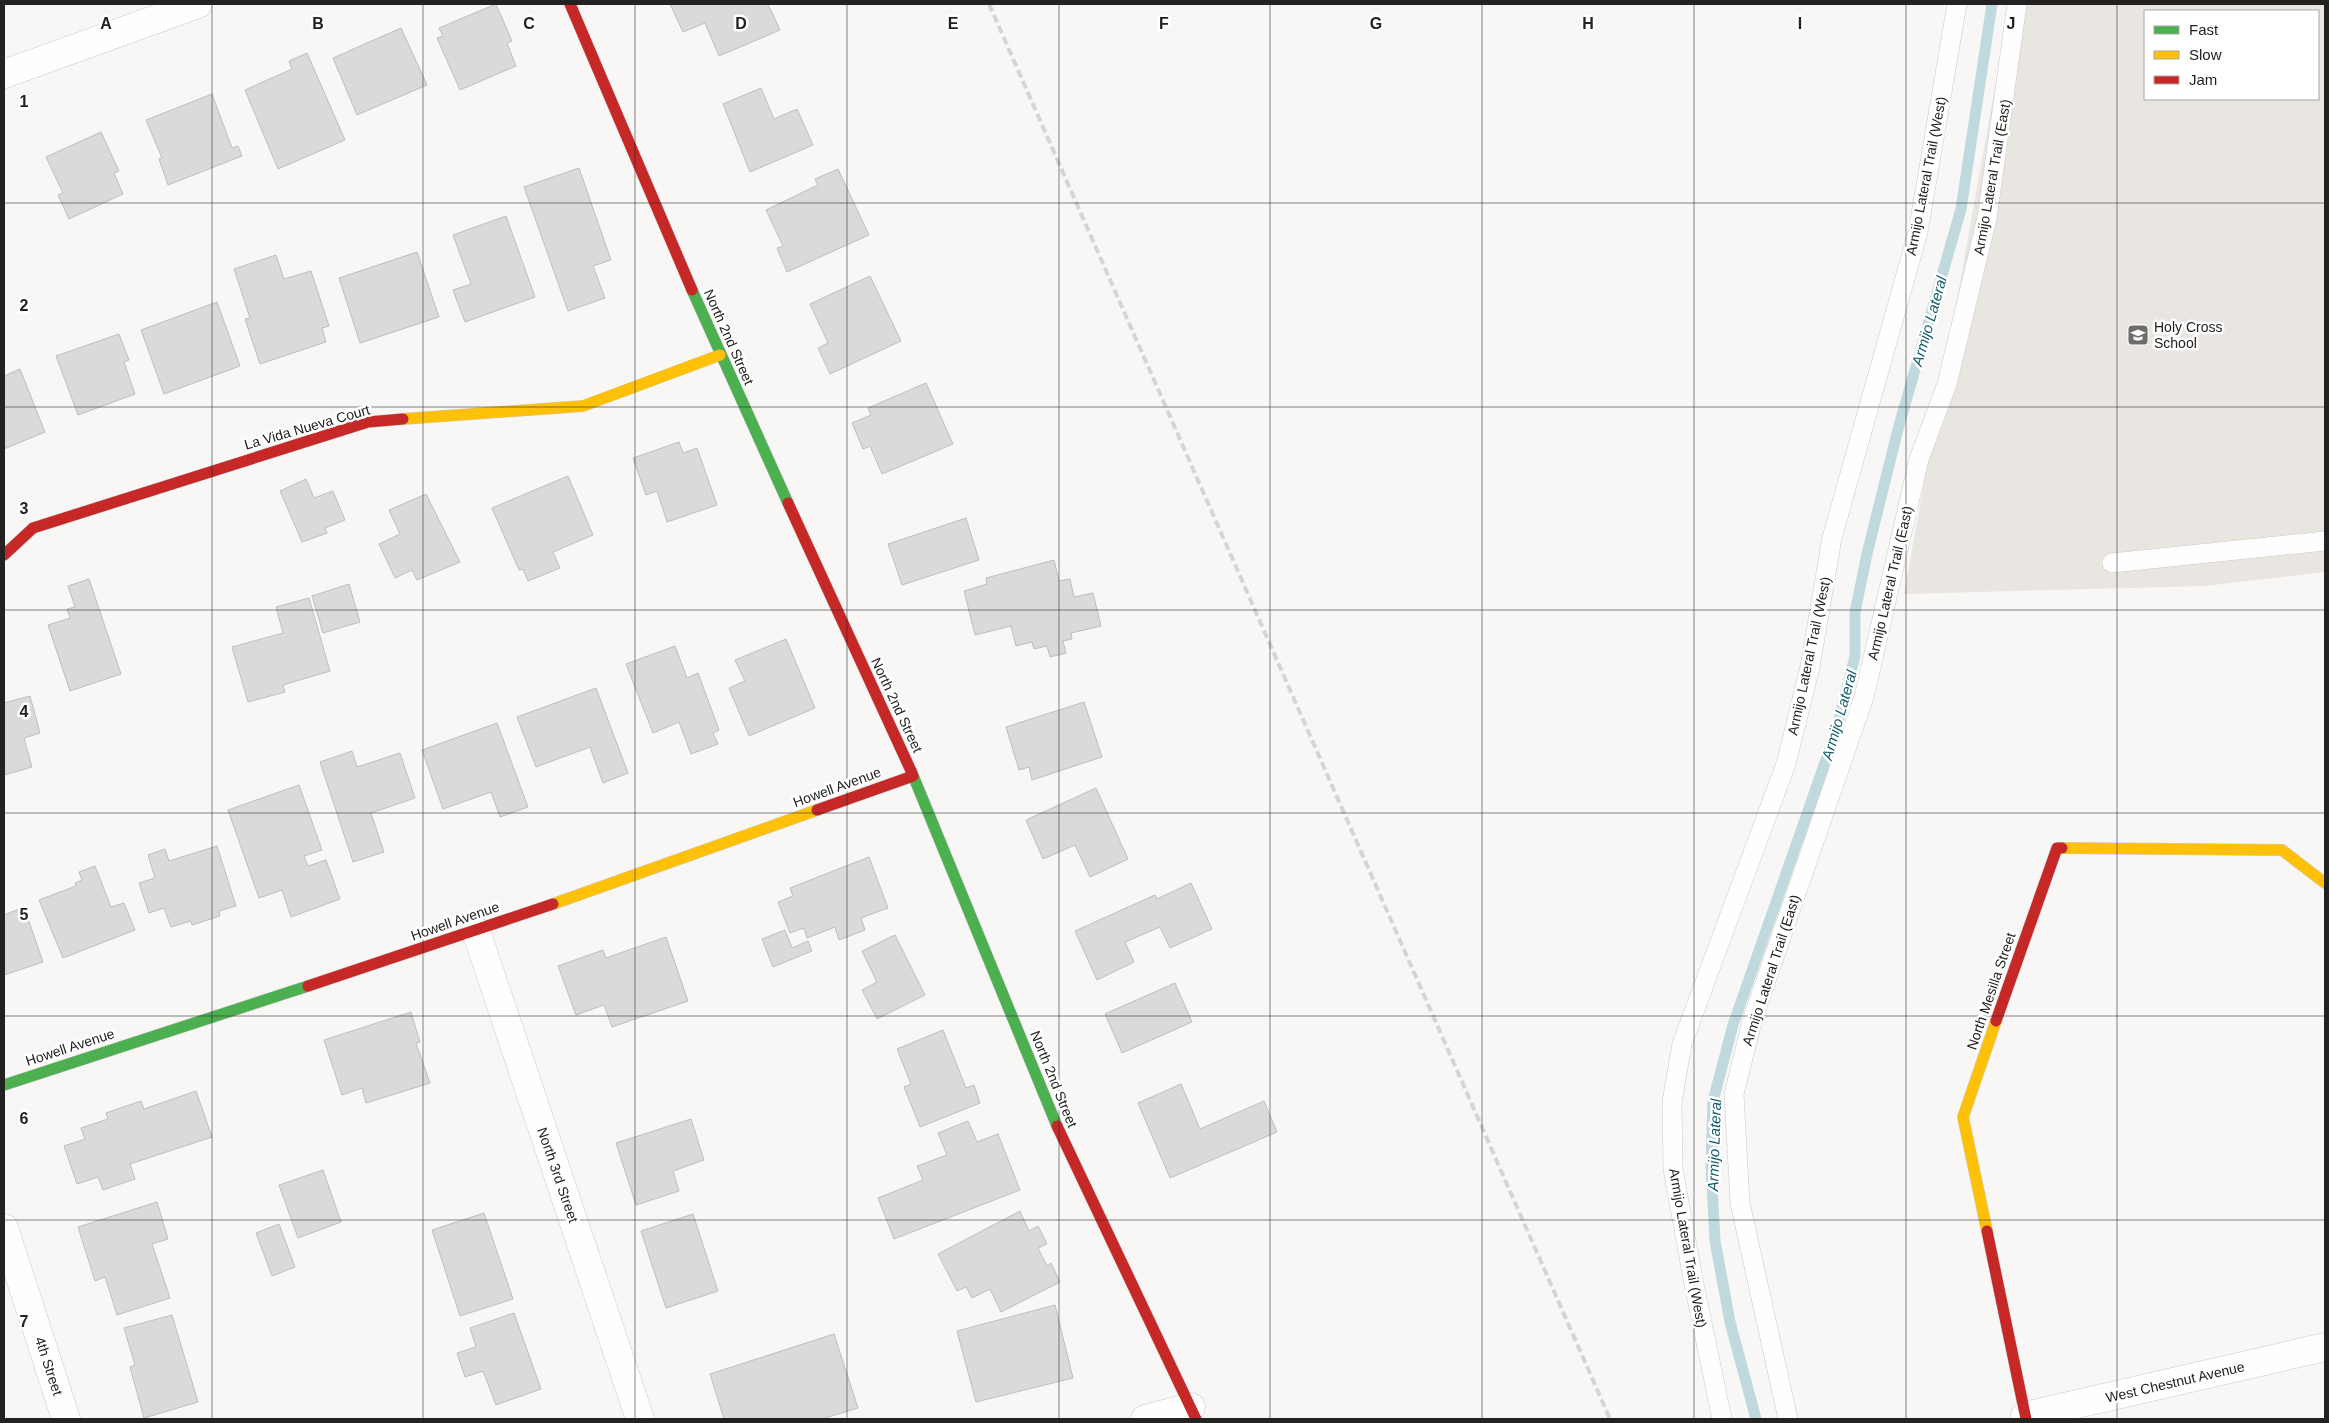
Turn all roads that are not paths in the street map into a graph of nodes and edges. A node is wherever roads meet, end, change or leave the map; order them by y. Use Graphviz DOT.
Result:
graph roads {
  1 [pos="198,4"];
  2 [pos="570,4"];
  3 [pos="1957,4"];
  4 [pos="2018,4"];
  5 [pos="4,74"];
  6 [pos="720,355"];
  7 [pos="2325,541"];
  8 [pos="4,554"];
  9 [pos="2112,564"];
  10 [pos="913,776"];
  11 [pos="2325,883"];
  12 [pos="476,931"];
  13 [pos="4,1084"];
  14 [pos="4,1228"];
  15 [pos="2325,1347"];
  16 [pos="1193,1413"];
  17 [pos="2025,1418"];
  18 [pos="66,1419"];
  19 [pos="640,1419"];
  20 [pos="1145,1419"];
  21 [pos="1722,1419"];
  22 [pos="1788,1419"];
  1 -- 5 [label="street"];
  2 -- 6 [label="street, North 2nd Street"];
  3 -- 21 [label="lane, Armijo Lateral Trail (West)"];
  4 -- 22 [label="lane, Armijo Lateral Trail (East)"];
  6 -- 8 [label="street, La Vida Nueva Court"];
  6 -- 10 [label="street, North 2nd Street"];
  7 -- 9 [label="lane"];
  10 -- 12 [label="street, Howell Avenue"];
  10 -- 16 [label="street, North 2nd Street"];
  11 -- 17 [label="street, North Mesilla Street"];
  12 -- 13 [label="street, Howell Avenue"];
  12 -- 19 [label="street, North 3rd Street"];
  14 -- 18 [label="street, 4th Street"];
  15 -- 17 [label="street, West Chestnut Avenue"];
  16 -- 20 [label="street"];
}
